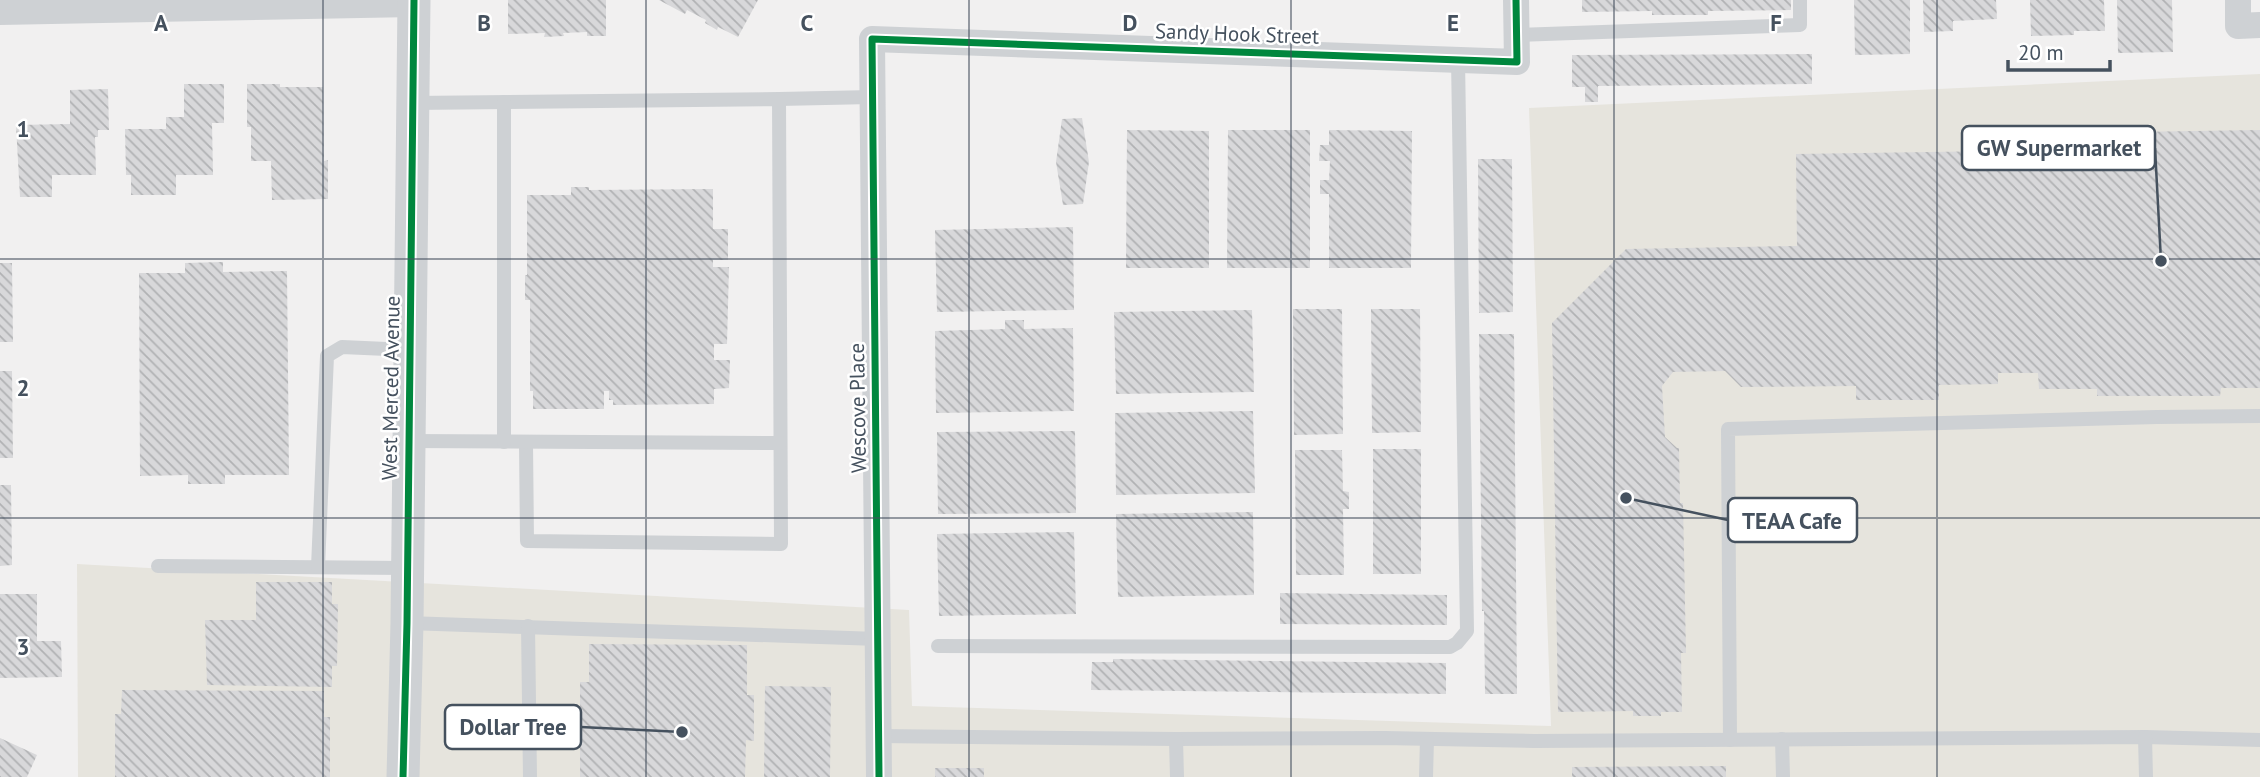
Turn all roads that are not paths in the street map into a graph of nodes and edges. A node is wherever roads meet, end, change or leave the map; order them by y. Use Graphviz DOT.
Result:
graph roads {
  1 [pos="1516,0"];
  2 [pos="1800,0"];
  3 [pos="2238,0"];
  4 [pos="414,2"];
  5 [pos="0,12"];
  6 [pos="2260,25"];
  7 [pos="1516,35"];
  8 [pos="872,38"];
  9 [pos="1458,60"];
  10 [pos="872,97"];
  11 [pos="779,99"];
  12 [pos="504,102"];
  13 [pos="412,103"];
  14 [pos="409,350"];
  15 [pos="2260,416"];
  16 [pos="408,441"];
  17 [pos="504,442"];
  18 [pos="526,443"];
  19 [pos="780,443"];
  20 [pos="158,566"];
  21 [pos="318,567"];
  22 [pos="407,568"];
  23 [pos="407,623"];
  24 [pos="528,626"];
  25 [pos="878,639"];
  26 [pos="938,646"];
  27 [pos="878,736"];
  28 [pos="2145,737"];
  29 [pos="1177,739"];
  30 [pos="1427,739"];
  31 [pos="1782,739"];
  32 [pos="1730,740"];
  33 [pos="2260,740"];
  34 [pos="403,777"];
  35 [pos="530,777"];
  36 [pos="879,777"];
  37 [pos="1177,777"];
  38 [pos="1426,777"];
  39 [pos="1783,777"];
  40 [pos="2146,777"];
  1 -- 7 [label="street"];
  2 -- 7 [label="lane"];
  3 -- 6 [label="street"];
  4 -- 5 [label="street"];
  4 -- 13 [label="street, West Merced Avenue"];
  7 -- 9 [label="street, Sandy Hook Street"];
  8 -- 9 [label="street, Sandy Hook Street"];
  8 -- 10 [label="street, Wescove Place"];
  9 -- 26 [label="lane"];
  10 -- 11 [label="lane"];
  10 -- 25 [label="street, Wescove Place"];
  11 -- 12 [label="lane"];
  11 -- 19 [label="lane"];
  12 -- 13 [label="lane"];
  12 -- 17 [label="lane"];
  13 -- 14 [label="street, West Merced Avenue"];
  14 -- 16 [label="street, West Merced Avenue"];
  14 -- 21 [label="lane"];
  15 -- 32 [label="lane"];
  16 -- 17 [label="lane"];
  16 -- 22 [label="street, West Merced Avenue"];
  17 -- 18 [label="lane"];
  18 -- 19 [label="lane"];
  18 -- 19 [label="lane"];
  20 -- 21 [label="lane"];
  21 -- 22 [label="lane"];
  22 -- 23 [label="street, West Merced Avenue"];
  23 -- 24 [label="lane"];
  23 -- 34 [label="street, West Merced Avenue"];
  24 -- 25 [label="lane"];
  24 -- 35 [label="lane"];
  25 -- 27 [label="street, Wescove Place"];
  27 -- 29 [label="lane"];
  27 -- 36 [label="street, Wescove Place"];
  28 -- 31 [label="lane"];
  28 -- 33 [label="lane"];
  28 -- 40 [label="lane"];
  29 -- 30 [label="lane"];
  29 -- 37 [label="lane"];
  30 -- 32 [label="lane"];
  30 -- 38 [label="lane"];
  31 -- 32 [label="lane"];
  31 -- 39 [label="lane"];
}
